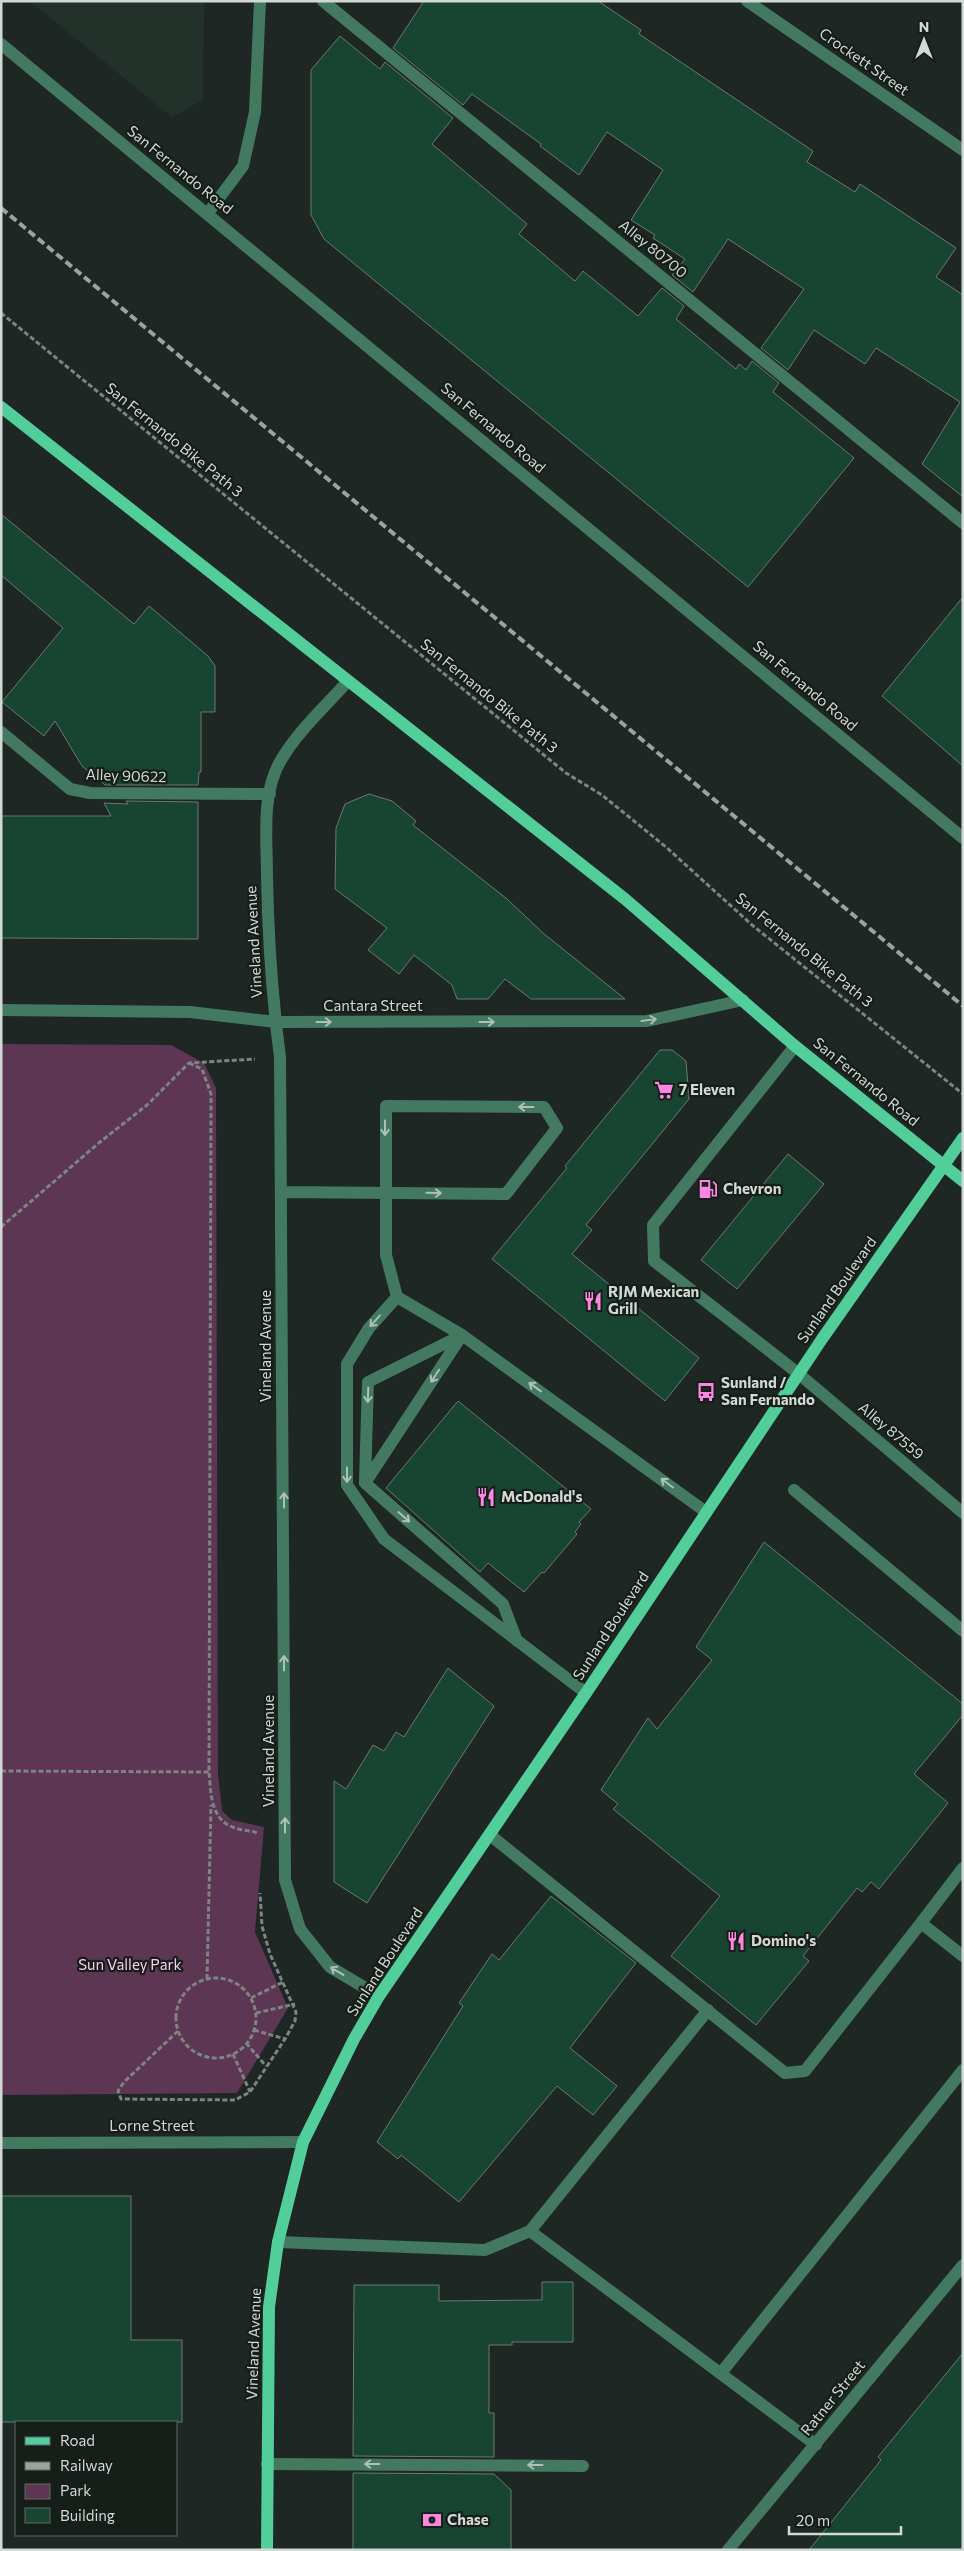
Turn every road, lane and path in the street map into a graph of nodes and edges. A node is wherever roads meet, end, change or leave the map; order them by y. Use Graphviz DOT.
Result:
graph roads {
  1 [pos="260,1"];
  2 [pos="323,1"];
  3 [pos="747,1"];
  4 [pos="1,44"];
  5 [pos="963,150"];
  6 [pos="208,213"];
  7 [pos="1,313"];
  8 [pos="1,407"];
  9 [pos="963,523"];
  10 [pos="347,682"];
  11 [pos="1,732"];
  12 [pos="270,794"];
  13 [pos="963,838"];
  14 [pos="743,1000"];
  15 [pos="1,1010"];
  16 [pos="276,1022"];
  17 [pos="795,1046"];
  18 [pos="280,1057"];
  19 [pos="189,1063"];
  20 [pos="963,1094"];
  21 [pos="963,1138"];
  22 [pos="944,1166"];
  23 [pos="963,1181"];
  24 [pos="282,1192"];
  25 [pos="385,1192"];
  26 [pos="1,1227"];
  27 [pos="397,1297"];
  28 [pos="462,1335"];
  29 [pos="799,1374"];
  30 [pos="365,1483"];
  31 [pos="794,1490"];
  32 [pos="706,1512"];
  33 [pos="963,1513"];
  34 [pos="963,1631"];
  35 [pos="517,1641"];
  36 [pos="586,1693"];
  37 [pos="1,1771"];
  38 [pos="209,1772"];
  39 [pos="211,1804"];
  40 [pos="490,1835"];
  41 [pos="260,1836"];
  42 [pos="963,1868"];
  43 [pos="260,1886"];
  44 [pos="921,1923"];
  45 [pos="963,1956"];
  46 [pos="207,1979"];
  47 [pos="283,1982"];
  48 [pos="379,1996"];
  49 [pos="251,1998"];
  50 [pos="295,2004"];
  51 [pos="708,2010"];
  52 [pos="256,2013"];
  53 [pos="254,2030"];
  54 [pos="178,2031"];
  55 [pos="286,2039"];
  56 [pos="246,2043"];
  57 [pos="233,2054"];
  58 [pos="266,2066"];
  59 [pos="963,2070"];
  60 [pos="250,2092"];
  61 [pos="302,2142"];
  62 [pos="1,2144"];
  63 [pos="530,2231"];
  64 [pos="278,2242"];
  65 [pos="963,2265"];
  66 [pos="721,2373"];
  67 [pos="816,2445"];
  68 [pos="267,2464"];
  69 [pos="584,2466"];
  70 [pos="267,2550"];
  71 [pos="728,2550"];
  1 -- 6 [label="street"];
  2 -- 9 [label="street, Alley 80700"];
  3 -- 5 [label="street, Crockett Street"];
  4 -- 6 [label="street, San Fernando Road"];
  6 -- 13 [label="street, San Fernando Road"];
  7 -- 20 [label="path, San Fernando Bike Path 3"];
  8 -- 10 [label="main road, San Fernando Road"];
  10 -- 12 [label="street, Vineland Avenue"];
  10 -- 14 [label="main road, San Fernando Road"];
  11 -- 12 [label="street, Alley 90622"];
  12 -- 16 [label="street, Vineland Avenue"];
  16 -- 14 [label="street, Cantara Street, one-way"];
  14 -- 17 [label="main road, San Fernando Road"];
  15 -- 16 [label="street, Cantara Street"];
  16 -- 18 [label="street, Vineland Avenue"];
  17 -- 22 [label="main road, San Fernando Road"];
  17 -- 29 [label="street, Alley 87559"];
  18 -- 19 [label="path"];
  18 -- 24 [label="street, Vineland Avenue"];
  19 -- 26 [label="path"];
  19 -- 38 [label="path"];
  21 -- 22 [label="main road, Sunland Boulevard"];
  22 -- 23 [label="main road, San Fernando Road"];
  22 -- 29 [label="main road, Sunland Boulevard"];
  24 -- 25 [label="street"];
  48 -- 24 [label="street, Vineland Avenue, one-way"];
  25 -- 25 [label="street, one-way"];
  25 -- 27 [label="street"];
  27 -- 28 [label="street"];
  27 -- 35 [label="street, one-way"];
  28 -- 30 [label="street, one-way"];
  28 -- 30 [label="street, one-way"];
  32 -- 28 [label="street, one-way"];
  29 -- 32 [label="main road, Sunland Boulevard"];
  29 -- 33 [label="street, Alley 87559"];
  30 -- 35 [label="street, one-way"];
  31 -- 34 [label="street"];
  32 -- 36 [label="main road, Sunland Boulevard"];
  35 -- 36 [label="street"];
  36 -- 40 [label="main road, Sunland Boulevard"];
  37 -- 38 [label="path"];
  38 -- 39 [label="path"];
  39 -- 41 [label="path"];
  39 -- 46 [label="path"];
  40 -- 48 [label="main road, Sunland Boulevard"];
  40 -- 51 [label="street"];
  42 -- 44 [label="street"];
  43 -- 47 [label="path"];
  44 -- 45 [label="street"];
  44 -- 51 [label="street"];
  46 -- 49 [label="path"];
  46 -- 54 [label="path"];
  47 -- 49 [label="path"];
  47 -- 50 [label="path"];
  48 -- 61 [label="main road, Sunland Boulevard"];
  49 -- 52 [label="path"];
  50 -- 52 [label="path"];
  50 -- 55 [label="path"];
  51 -- 63 [label="street"];
  52 -- 53 [label="path"];
  53 -- 55 [label="path"];
  53 -- 56 [label="path"];
  54 -- 57 [label="path"];
  54 -- 60 [label="path"];
  55 -- 58 [label="path"];
  56 -- 57 [label="path"];
  56 -- 58 [label="path"];
  57 -- 60 [label="path"];
  58 -- 60 [label="path"];
  59 -- 66 [label="street"];
  61 -- 62 [label="street, Lorne Street"];
  61 -- 64 [label="main road, Vineland Avenue"];
  63 -- 64 [label="street"];
  63 -- 66 [label="street"];
  64 -- 68 [label="main road, Vineland Avenue"];
  65 -- 67 [label="street, Ratner Street"];
  66 -- 67 [label="street"];
  67 -- 71 [label="street, Ratner Street"];
  69 -- 68 [label="street, one-way"];
  68 -- 70 [label="main road, Vineland Avenue"];
}
